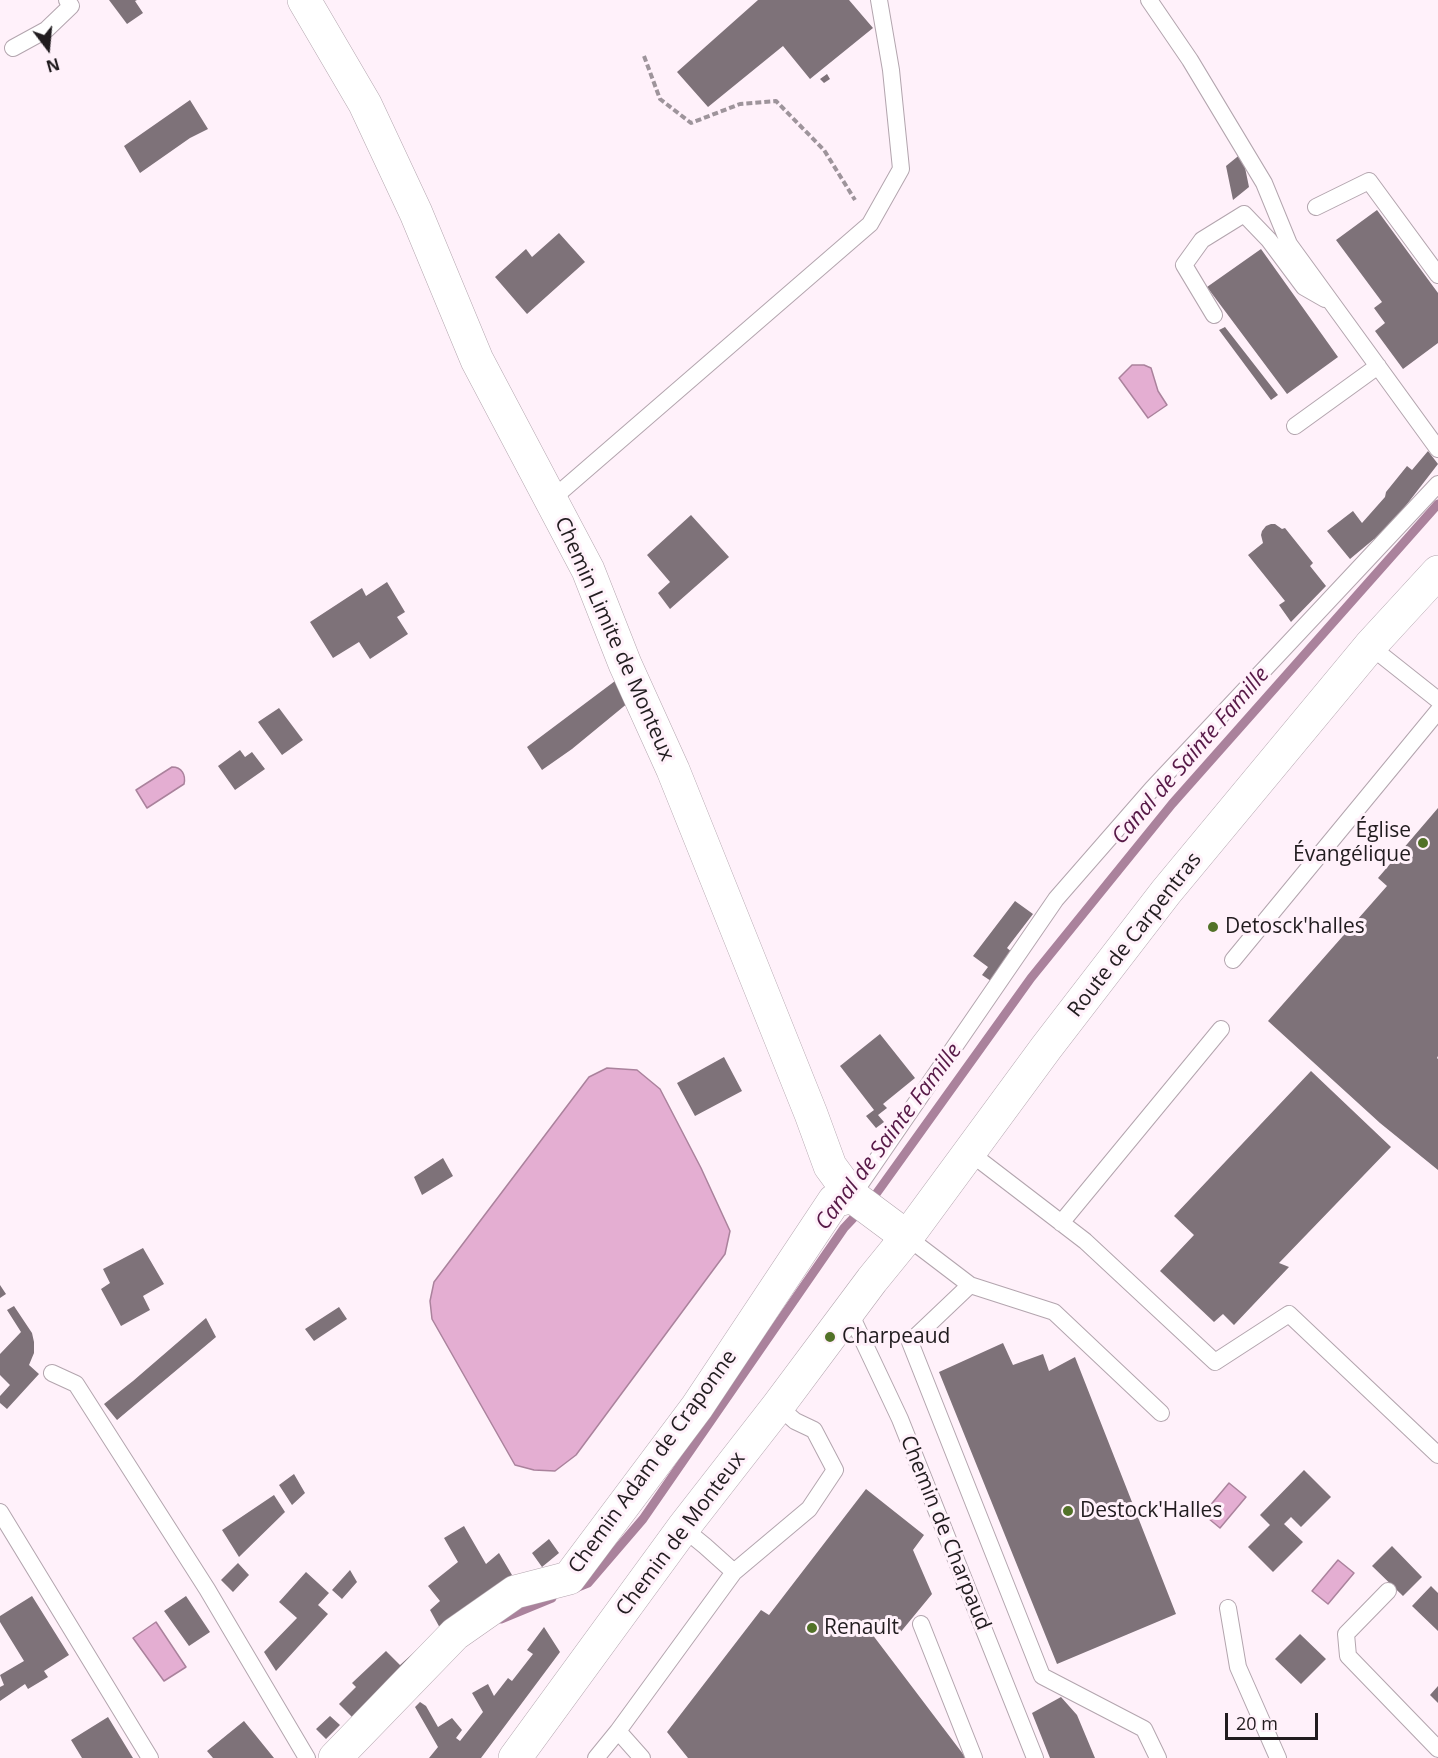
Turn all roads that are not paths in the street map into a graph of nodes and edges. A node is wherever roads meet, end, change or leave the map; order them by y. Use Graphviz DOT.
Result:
graph roads {
  1 [pos="67,0"];
  2 [pos="304,0"];
  3 [pos="879,0"];
  4 [pos="1149,0"];
  5 [pos="13,48"];
  6 [pos="1316,207"];
  7 [pos="1438,275"];
  8 [pos="1331,302"];
  9 [pos="1214,315"];
  10 [pos="1378,366"];
  11 [pos="1295,426"];
  12 [pos="1438,449"];
  13 [pos="1438,484"];
  14 [pos="551,500"];
  15 [pos="1438,572"];
  16 [pos="1370,646"];
  17 [pos="1438,700"];
  18 [pos="1438,711"];
  19 [pos="1233,960"];
  20 [pos="1221,1029"];
  21 [pos="969,1152"];
  22 [pos="852,1196"];
  23 [pos="1061,1223"];
  24 [pos="907,1237"];
  25 [pos="970,1285"];
  26 [pos="849,1311"];
  27 [pos="52,1373"];
  28 [pos="778,1406"];
  29 [pos="1161,1413"];
  30 [pos="1438,1455"];
  31 [pos="0,1512"];
  32 [pos="683,1528"];
  33 [pos="734,1572"];
  34 [pos="1388,1591"];
  35 [pos="1228,1608"];
  36 [pos="921,1624"];
  37 [pos="618,1731"];
  38 [pos="1438,1749"];
  39 [pos="150,1758"];
  40 [pos="307,1758"];
  41 [pos="335,1758"];
  42 [pos="515,1758"];
  43 [pos="596,1758"];
  44 [pos="642,1758"];
  45 [pos="974,1758"];
  46 [pos="1035,1758"];
  47 [pos="1158,1758"];
  48 [pos="1278,1758"];
  1 -- 5 [label="lane"];
  2 -- 14 [label="street, Chemin Limite de Monteux"];
  3 -- 14 [label="lane"];
  4 -- 8 [label="lane"];
  6 -- 7 [label="lane"];
  8 -- 9 [label="lane"];
  8 -- 10 [label="lane"];
  10 -- 11 [label="lane"];
  10 -- 12 [label="lane"];
  13 -- 22 [label="lane"];
  14 -- 22 [label="street, Chemin Limite de Monteux"];
  15 -- 16 [label="street, Route de Carpentras"];
  16 -- 17 [label="lane"];
  16 -- 21 [label="street, Route de Carpentras"];
  18 -- 19 [label="lane"];
  20 -- 23 [label="lane"];
  21 -- 23 [label="lane"];
  21 -- 24 [label="street, Route de Carpentras"];
  22 -- 24 [label="street, Chemin Limite de Monteux"];
  22 -- 41 [label="street, Chemin Adam de Craponne"];
  23 -- 30 [label="lane"];
  24 -- 25 [label="lane"];
  24 -- 26 [label="street, Route de Carpentras"];
  25 -- 29 [label="lane"];
  25 -- 47 [label="lane"];
  26 -- 28 [label="street, Chemin de Monteux"];
  26 -- 46 [label="lane, Chemin de Charpaud"];
  27 -- 40 [label="lane"];
  28 -- 32 [label="street, Chemin de Monteux"];
  28 -- 33 [label="lane"];
  31 -- 39 [label="lane"];
  32 -- 33 [label="lane"];
  32 -- 42 [label="street, Chemin de Monteux"];
  33 -- 37 [label="lane"];
  34 -- 38 [label="lane"];
  35 -- 48 [label="lane"];
  36 -- 45 [label="lane"];
  37 -- 43 [label="lane"];
  37 -- 44 [label="lane"];
}
